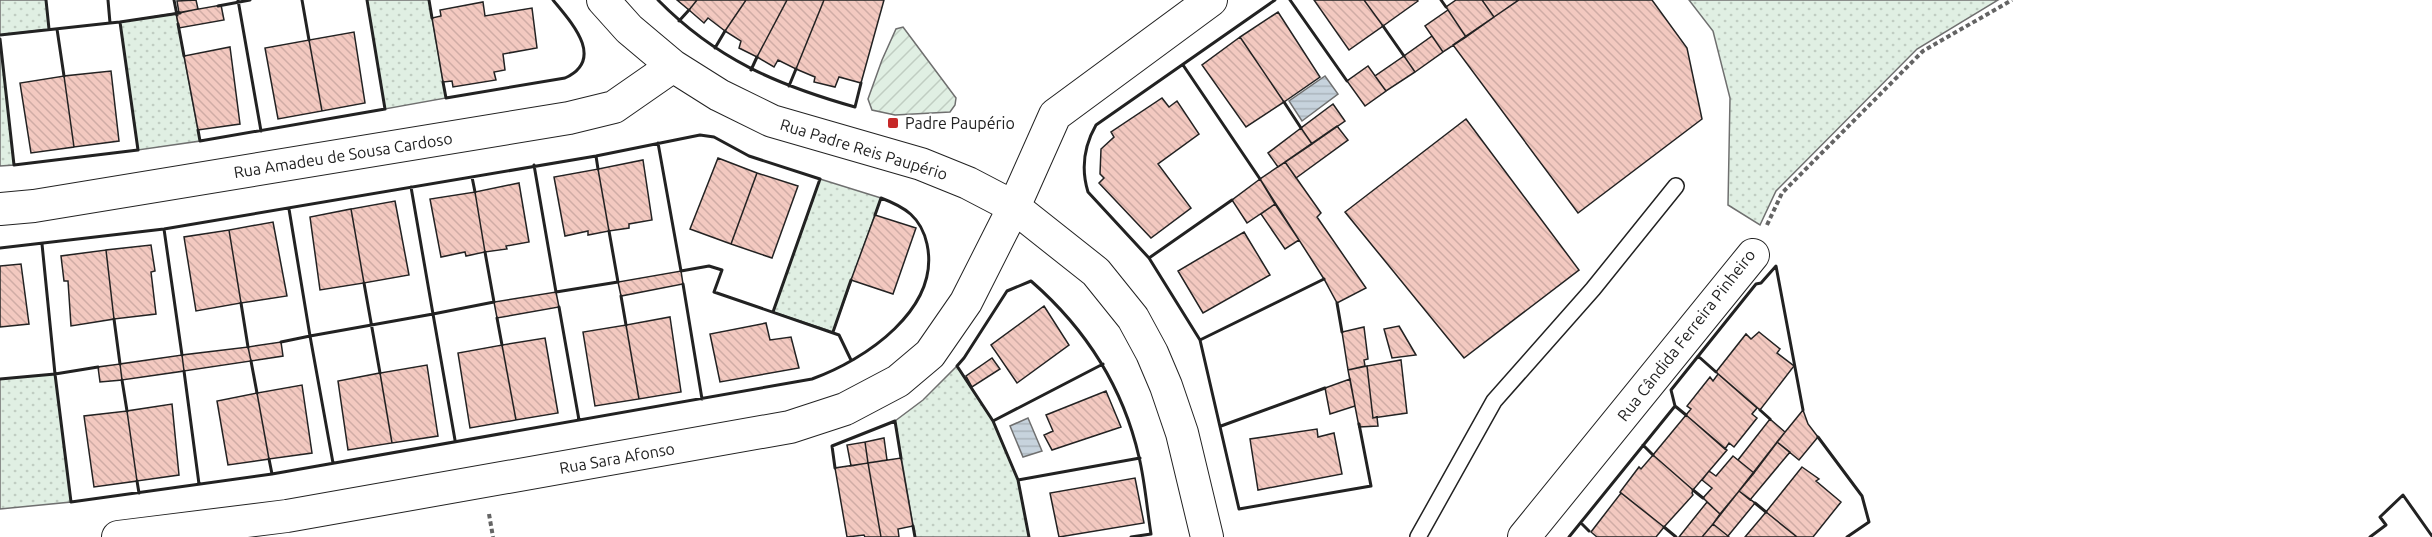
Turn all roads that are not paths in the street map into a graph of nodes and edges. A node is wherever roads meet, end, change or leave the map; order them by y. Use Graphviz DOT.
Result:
graph roads {
  1 [pos="603,0"];
  2 [pos="1210,0"];
  3 [pos="673,66"];
  4 [pos="1676,186"];
  5 [pos="1014,207"];
  6 [pos="0,209"];
  7 [pos="1753,255"];
  8 [pos="118,537"];
  9 [pos="1207,537"];
  10 [pos="1418,537"];
  11 [pos="1524,537"];
  1 -- 3 [label="street, Rua Padre Reis Paupério"];
  2 -- 5 [label="street, Rua Sara Afonso"];
  3 -- 5 [label="street, Rua Padre Reis Paupério"];
  3 -- 6 [label="street, Rua Amadeu de Sousa Cardoso"];
  4 -- 10 [label="lane"];
  5 -- 8 [label="street, Rua Sara Afonso"];
  5 -- 9 [label="street, Rua Padre Reis Paupério"];
  7 -- 11 [label="street, Rua Cândida Ferreira Pinheiro"];
}
